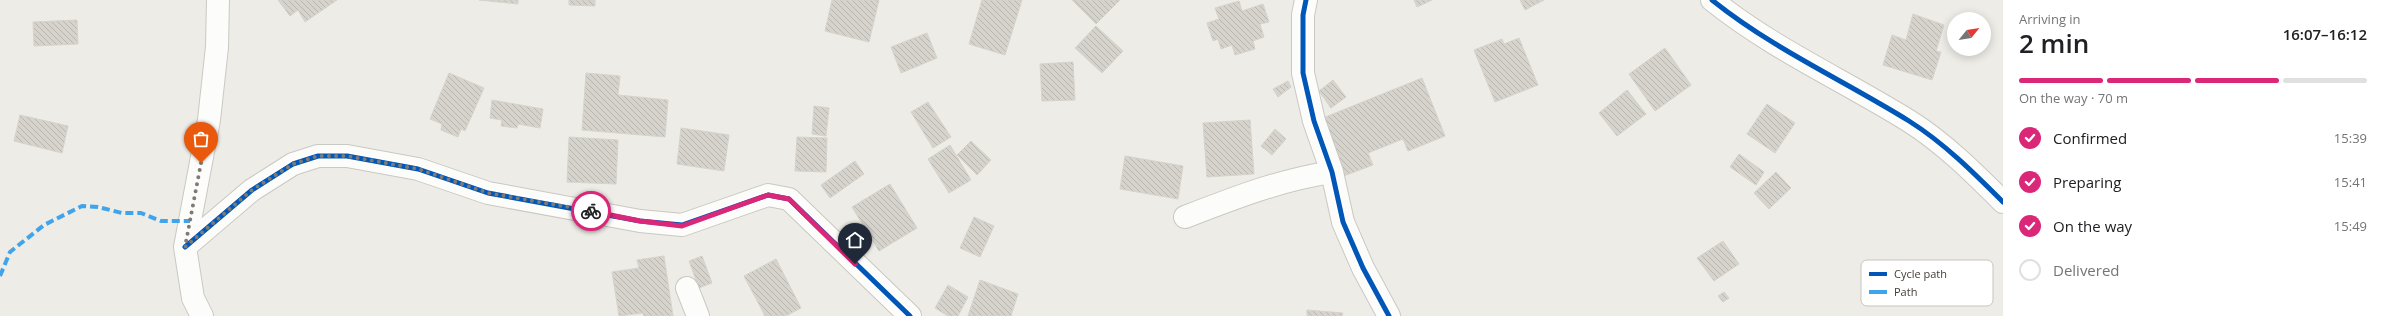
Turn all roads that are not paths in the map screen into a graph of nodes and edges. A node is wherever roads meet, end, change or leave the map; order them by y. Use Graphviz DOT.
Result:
graph roads {
  1 [pos="218,0"];
  2 [pos="1306,0"];
  3 [pos="1712,0"];
  4 [pos="1332,172"];
  5 [pos="2003,202"];
  6 [pos="1185,217"];
  7 [pos="185,247"];
  8 [pos="687,288"];
  9 [pos="202,316"];
  10 [pos="698,316"];
  11 [pos="910,316"];
  12 [pos="1389,316"];
  1 -- 7 [label="street"];
  2 -- 4 [label="street"];
  3 -- 5 [label="street"];
  4 -- 6 [label="street"];
  4 -- 12 [label="street"];
  7 -- 9 [label="street"];
  7 -- 11 [label="street"];
  8 -- 10 [label="street"];
}
